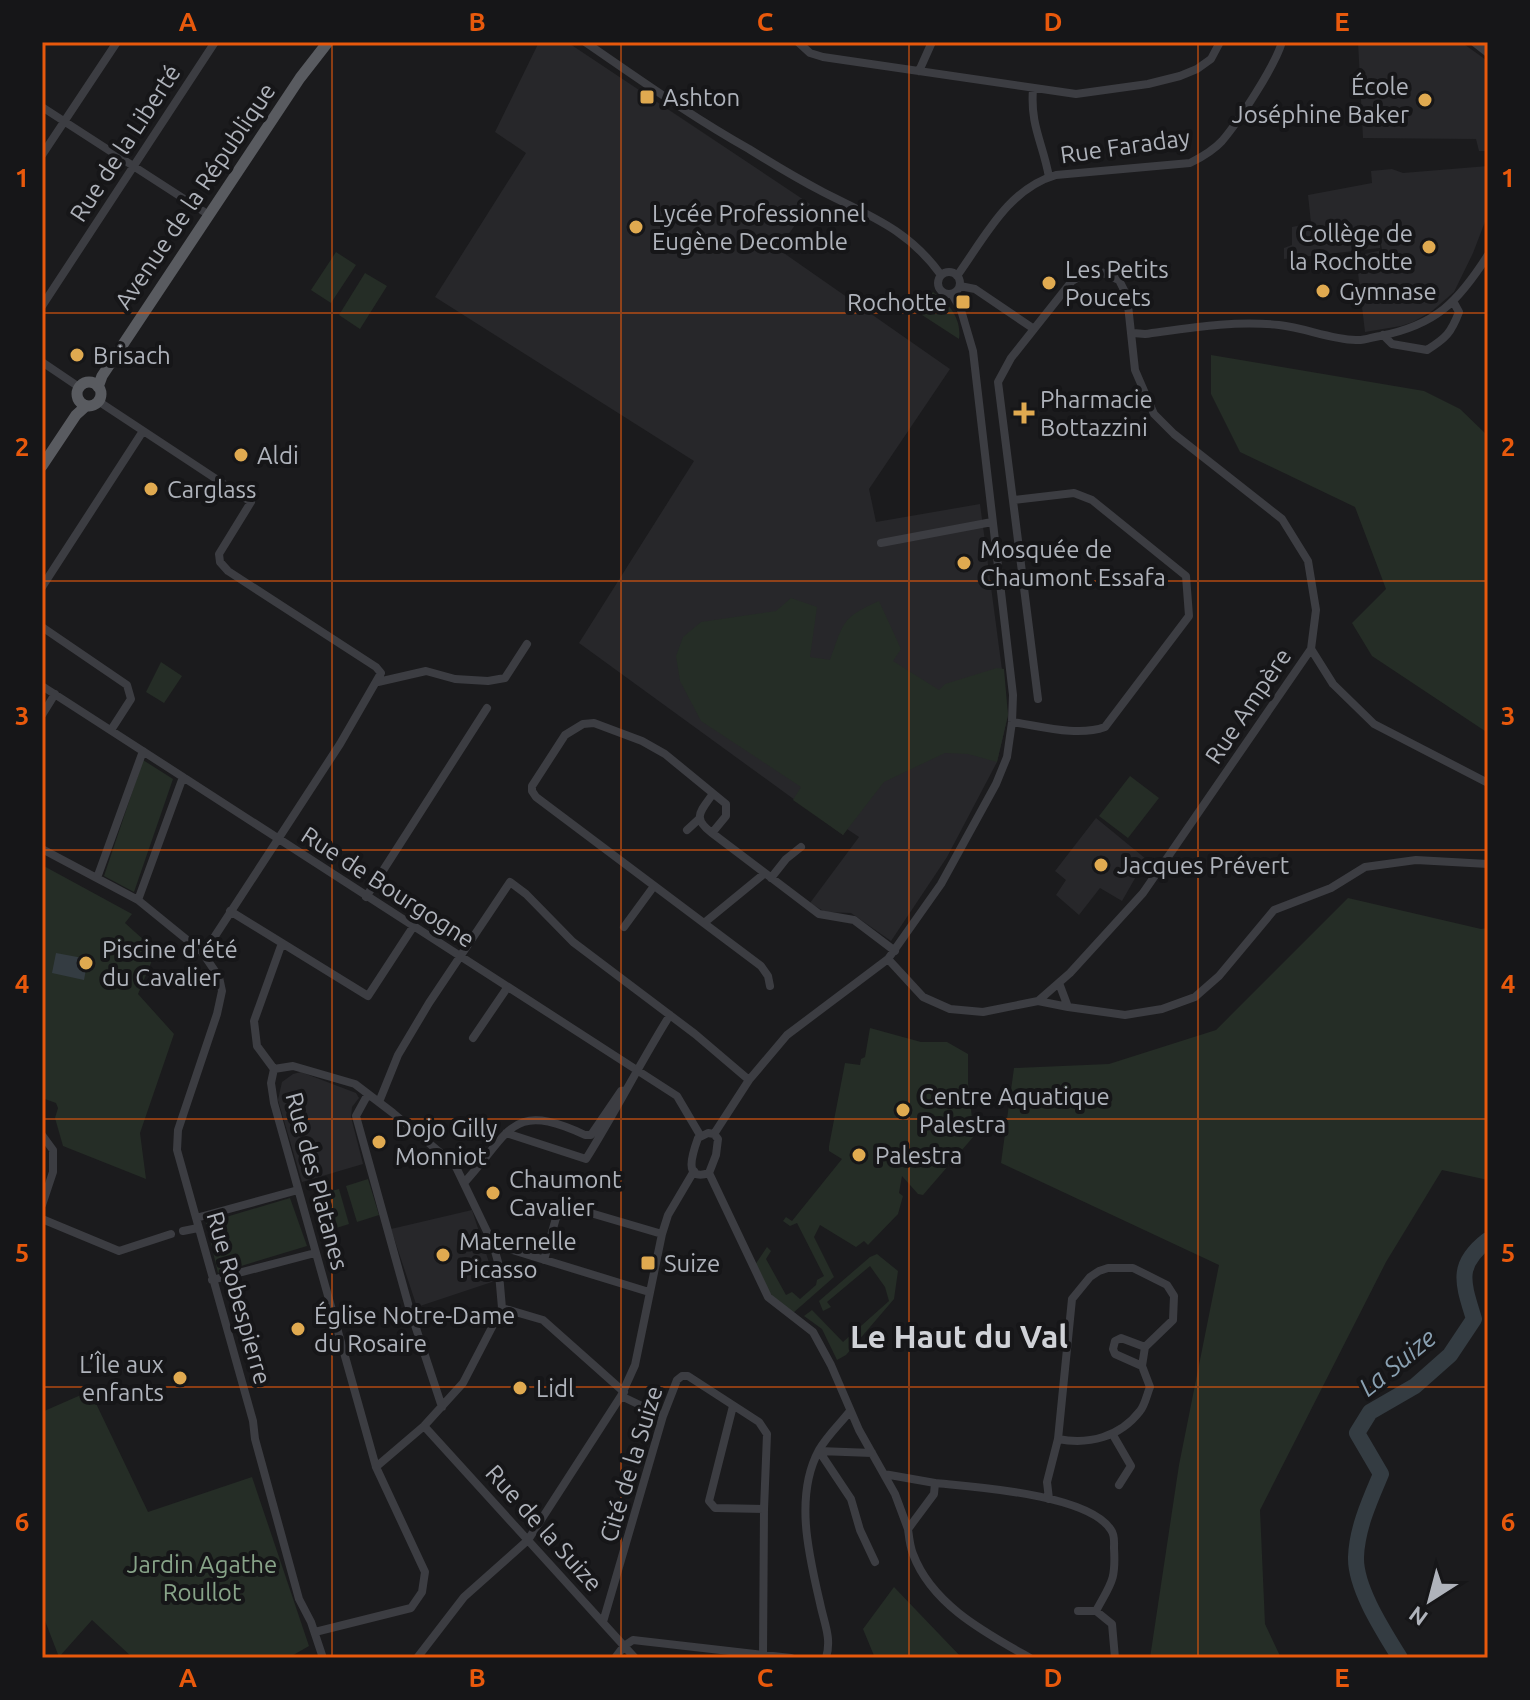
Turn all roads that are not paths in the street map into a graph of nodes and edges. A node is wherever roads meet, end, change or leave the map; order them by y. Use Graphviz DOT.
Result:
graph roads {
  1 [pos="117,42"];
  2 [pos="215,42"];
  3 [pos="328,42"];
  4 [pos="585,42"];
  5 [pos="798,42"];
  6 [pos="932,42"];
  7 [pos="1220,42"];
  8 [pos="1282,42"];
  9 [pos="1474,42"];
  10 [pos="1488,53"];
  11 [pos="919,71"];
  12 [pos="1033,89"];
  13 [pos="42,107"];
  14 [pos="64,121"];
  15 [pos="42,155"];
  16 [pos="133,166"];
  17 [pos="1049,177"];
  18 [pos="209,215"];
  19 [pos="1488,255"];
  20 [pos="941,275"];
  21 [pos="957,276"];
  22 [pos="960,286"];
  23 [pos="952,294"];
  24 [pos="1453,301"];
  25 [pos="42,306"];
  26 [pos="1034,329"];
  27 [pos="1133,333"];
  28 [pos="1383,335"];
  29 [pos="42,362"];
  30 [pos="97,382"];
  31 [pos="77,386"];
  32 [pos="91,403"];
  33 [pos="143,431"];
  34 [pos="42,466"];
  35 [pos="1013,500"];
  36 [pos="992,522"];
  37 [pos="881,543"];
  38 [pos="42,587"];
  39 [pos="42,627"];
  40 [pos="527,644"];
  41 [pos="1311,649"];
  42 [pos="379,678"];
  43 [pos="42,686"];
  44 [pos="55,694"];
  45 [pos="1038,699"];
  46 [pos="487,708"];
  47 [pos="42,715"];
  48 [pos="1012,722"];
  49 [pos="111,730"];
  50 [pos="143,751"];
  51 [pos="183,777"];
  52 [pos="1488,783"];
  53 [pos="712,795"];
  54 [pos="699,819"];
  55 [pos="687,830"];
  56 [pos="712,833"];
  57 [pos="277,839"];
  58 [pos="801,847"];
  59 [pos="42,849"];
  60 [pos="1488,864"];
  61 [pos="768,876"];
  62 [pos="97,878"];
  63 [pos="654,886"];
  64 [pos="366,897"];
  65 [pos="138,900"];
  66 [pos="230,911"];
  67 [pos="704,923"];
  68 [pos="413,927"];
  69 [pos="624,927"];
  70 [pos="282,943"];
  71 [pos="895,951"];
  72 [pos="202,952"];
  73 [pos="460,958"];
  74 [pos="888,959"];
  75 [pos="1059,983"];
  76 [pos="770,986"];
  77 [pos="507,988"];
  78 [pos="1038,1001"];
  79 [pos="1068,1007"];
  80 [pos="670,1015"];
  81 [pos="473,1038"];
  82 [pos="274,1069"];
  83 [pos="636,1070"];
  84 [pos="749,1080"];
  85 [pos="626,1090"];
  86 [pos="368,1094"];
  87 [pos="379,1102"];
  88 [pos="506,1133"];
  89 [pos="714,1134"];
  90 [pos="42,1135"];
  91 [pos="700,1135"];
  92 [pos="694,1171"];
  93 [pos="709,1173"];
  94 [pos="464,1183"];
  95 [pos="298,1190"];
  96 [pos="42,1205"];
  97 [pos="196,1218"];
  98 [pos="42,1219"];
  99 [pos="198,1228"];
  100 [pos="183,1231"];
  101 [pos="171,1234"];
  102 [pos="662,1234"];
  103 [pos="493,1244"];
  104 [pos="315,1253"];
  105 [pos="544,1260"];
  106 [pos="212,1280"];
  107 [pos="649,1292"];
  108 [pos="502,1308"];
  109 [pos="1145,1347"];
  110 [pos="1142,1366"];
  111 [pos="622,1394"];
  112 [pos="733,1406"];
  113 [pos="442,1407"];
  114 [pos="850,1411"];
  115 [pos="663,1416"];
  116 [pos="424,1426"];
  117 [pos="1113,1435"];
  118 [pos="1058,1439"];
  119 [pos="819,1451"];
  120 [pos="872,1453"];
  121 [pos="376,1467"];
  122 [pos="884,1474"];
  123 [pos="935,1483"];
  124 [pos="1119,1485"];
  125 [pos="1049,1499"];
  126 [pos="764,1509"];
  127 [pos="908,1529"];
  128 [pos="528,1540"];
  129 [pos="875,1562"];
  130 [pos="1078,1611"];
  131 [pos="1096,1611"];
  132 [pos="603,1622"];
  133 [pos="315,1632"];
  134 [pos="624,1646"];
  135 [pos="763,1656"];
  136 [pos="323,1658"];
  137 [pos="417,1658"];
  138 [pos="615,1658"];
  139 [pos="635,1658"];
  140 [pos="791,1658"];
  141 [pos="826,1658"];
  142 [pos="1030,1658"];
  143 [pos="1115,1658"];
  1 -- 14 [label="street"];
  2 -- 16 [label="street, Rue de la Liberté"];
  3 -- 18 [label="main road, Avenue de la République"];
  4 -- 20 [label="street"];
  5 -- 11 [label="street"];
  6 -- 11 [label="street"];
  7 -- 12 [label="street"];
  8 -- 17 [label="street, Rue Faraday"];
  9 -- 10 [label="street"];
  11 -- 12 [label="street"];
  12 -- 17 [label="street"];
  13 -- 14 [label="street"];
  14 -- 15 [label="street"];
  14 -- 16 [label="street"];
  16 -- 18 [label="street"];
  16 -- 25 [label="street, Rue de la Liberté"];
  17 -- 21 [label="street, Rue Faraday"];
  18 -- 30 [label="main road, Avenue de la République"];
  19 -- 24 [label="street"];
  20 -- 21 [label="street"];
  20 -- 23 [label="street"];
  21 -- 22 [label="street"];
  22 -- 23 [label="street"];
  22 -- 26 [label="street"];
  23 -- 36 [label="street"];
  24 -- 28 [label="street"];
  24 -- 28 [label="street"];
  26 -- 27 [label="street, Rue Ampère"];
  26 -- 35 [label="street, Rue Ampère"];
  27 -- 28 [label="street"];
  27 -- 41 [label="street, Rue Ampère"];
  29 -- 31 [label="street"];
  30 -- 31 [label="main road"];
  30 -- 32 [label="main road"];
  31 -- 32 [label="main road"];
  32 -- 33 [label="street"];
  32 -- 34 [label="main road"];
  33 -- 38 [label="street"];
  33 -- 42 [label="street"];
  35 -- 45 [label="street"];
  35 -- 48 [label="street"];
  36 -- 37 [label="street"];
  36 -- 48 [label="street"];
  39 -- 49 [label="street"];
  40 -- 42 [label="street"];
  41 -- 52 [label="street"];
  41 -- 75 [label="street, Rue Ampère"];
  42 -- 57 [label="street"];
  43 -- 44 [label="street, Rue de Bourgogne"];
  44 -- 47 [label="street"];
  44 -- 49 [label="street, Rue de Bourgogne"];
  46 -- 64 [label="street"];
  48 -- 71 [label="street"];
  49 -- 50 [label="street, Rue de Bourgogne"];
  50 -- 51 [label="street, Rue de Bourgogne"];
  50 -- 62 [label="street"];
  51 -- 57 [label="street, Rue de Bourgogne"];
  51 -- 65 [label="street"];
  53 -- 54 [label="street"];
  53 -- 56 [label="street"];
  53 -- 63 [label="street"];
  54 -- 55 [label="street"];
  54 -- 56 [label="street"];
  56 -- 61 [label="street"];
  57 -- 64 [label="street, Rue de Bourgogne"];
  57 -- 66 [label="street"];
  58 -- 61 [label="street"];
  59 -- 62 [label="street"];
  60 -- 79 [label="street"];
  61 -- 67 [label="street"];
  61 -- 71 [label="street"];
  62 -- 65 [label="street"];
  63 -- 67 [label="street"];
  63 -- 69 [label="street"];
  64 -- 68 [label="street, Rue de Bourgogne"];
  65 -- 72 [label="street"];
  66 -- 70 [label="street"];
  66 -- 72 [label="street"];
  67 -- 76 [label="street"];
  68 -- 70 [label="street"];
  68 -- 73 [label="street, Rue de Bourgogne"];
  70 -- 82 [label="street, Rue des Platanes"];
  71 -- 74 [label="street"];
  72 -- 97 [label="street, Rue Robespierre"];
  73 -- 77 [label="street, Rue de Bourgogne"];
  73 -- 80 [label="street"];
  73 -- 87 [label="street"];
  74 -- 78 [label="street, Rue Ampère"];
  74 -- 84 [label="street"];
  75 -- 78 [label="street, Rue Ampère"];
  75 -- 79 [label="street"];
  77 -- 81 [label="street"];
  77 -- 83 [label="street, Rue de Bourgogne"];
  78 -- 79 [label="street"];
  80 -- 83 [label="street"];
  80 -- 84 [label="street"];
  82 -- 86 [label="street"];
  82 -- 95 [label="street, Rue des Platanes"];
  83 -- 85 [label="street"];
  83 -- 91 [label="street, Rue de Bourgogne"];
  84 -- 89 [label="street"];
  85 -- 88 [label="street"];
  85 -- 88 [label="street"];
  86 -- 87 [label="street"];
  86 -- 113 [label="street"];
  87 -- 94 [label="street"];
  88 -- 94 [label="street"];
  89 -- 91 [label="street"];
  89 -- 93 [label="street"];
  90 -- 96 [label="street"];
  91 -- 92 [label="street"];
  92 -- 93 [label="street"];
  92 -- 102 [label="street"];
  93 -- 114 [label="street"];
  94 -- 103 [label="street"];
  95 -- 97 [label="street"];
  95 -- 104 [label="street, Rue des Platanes"];
  97 -- 99 [label="street, Rue Robespierre"];
  98 -- 101 [label="street"];
  99 -- 100 [label="street"];
  99 -- 106 [label="street, Rue Robespierre"];
  102 -- 105 [label="street"];
  102 -- 107 [label="street"];
  103 -- 105 [label="street"];
  103 -- 108 [label="street"];
  104 -- 106 [label="street"];
  104 -- 121 [label="street, Rue des Platanes"];
  105 -- 107 [label="street"];
  106 -- 133 [label="street, Rue Robespierre"];
  107 -- 111 [label="street"];
  108 -- 111 [label="street"];
  108 -- 113 [label="street"];
  109 -- 110 [label="street"];
  109 -- 110 [label="street"];
  109 -- 118 [label="street"];
  110 -- 117 [label="street"];
  111 -- 115 [label="street"];
  111 -- 128 [label="street"];
  112 -- 115 [label="street, Cité de la Suize"];
  112 -- 126 [label="street, Cité de la Suize"];
  112 -- 126 [label="street"];
  113 -- 116 [label="street"];
  114 -- 119 [label="street"];
  114 -- 120 [label="street"];
  115 -- 132 [label="street, Cité de la Suize"];
  116 -- 121 [label="street"];
  116 -- 128 [label="street, Rue de la Suize"];
  117 -- 118 [label="street"];
  117 -- 124 [label="street"];
  118 -- 125 [label="street"];
  119 -- 120 [label="street"];
  119 -- 129 [label="street"];
  119 -- 141 [label="street"];
  120 -- 122 [label="street"];
  121 -- 133 [label="street, Rue des Platanes"];
  122 -- 123 [label="street"];
  122 -- 127 [label="street"];
  123 -- 125 [label="street"];
  123 -- 127 [label="street"];
  125 -- 131 [label="street"];
  126 -- 135 [label="street, Cité de la Suize"];
  127 -- 142 [label="street"];
  128 -- 132 [label="street, Rue de la Suize"];
  128 -- 137 [label="street"];
  130 -- 131 [label="street"];
  131 -- 143 [label="street"];
  132 -- 134 [label="street, Rue de la Suize"];
  133 -- 136 [label="street, Rue Robespierre"];
  134 -- 135 [label="street"];
  134 -- 138 [label="street"];
  134 -- 139 [label="street, Rue de la Suize"];
  135 -- 140 [label="street"];
}
